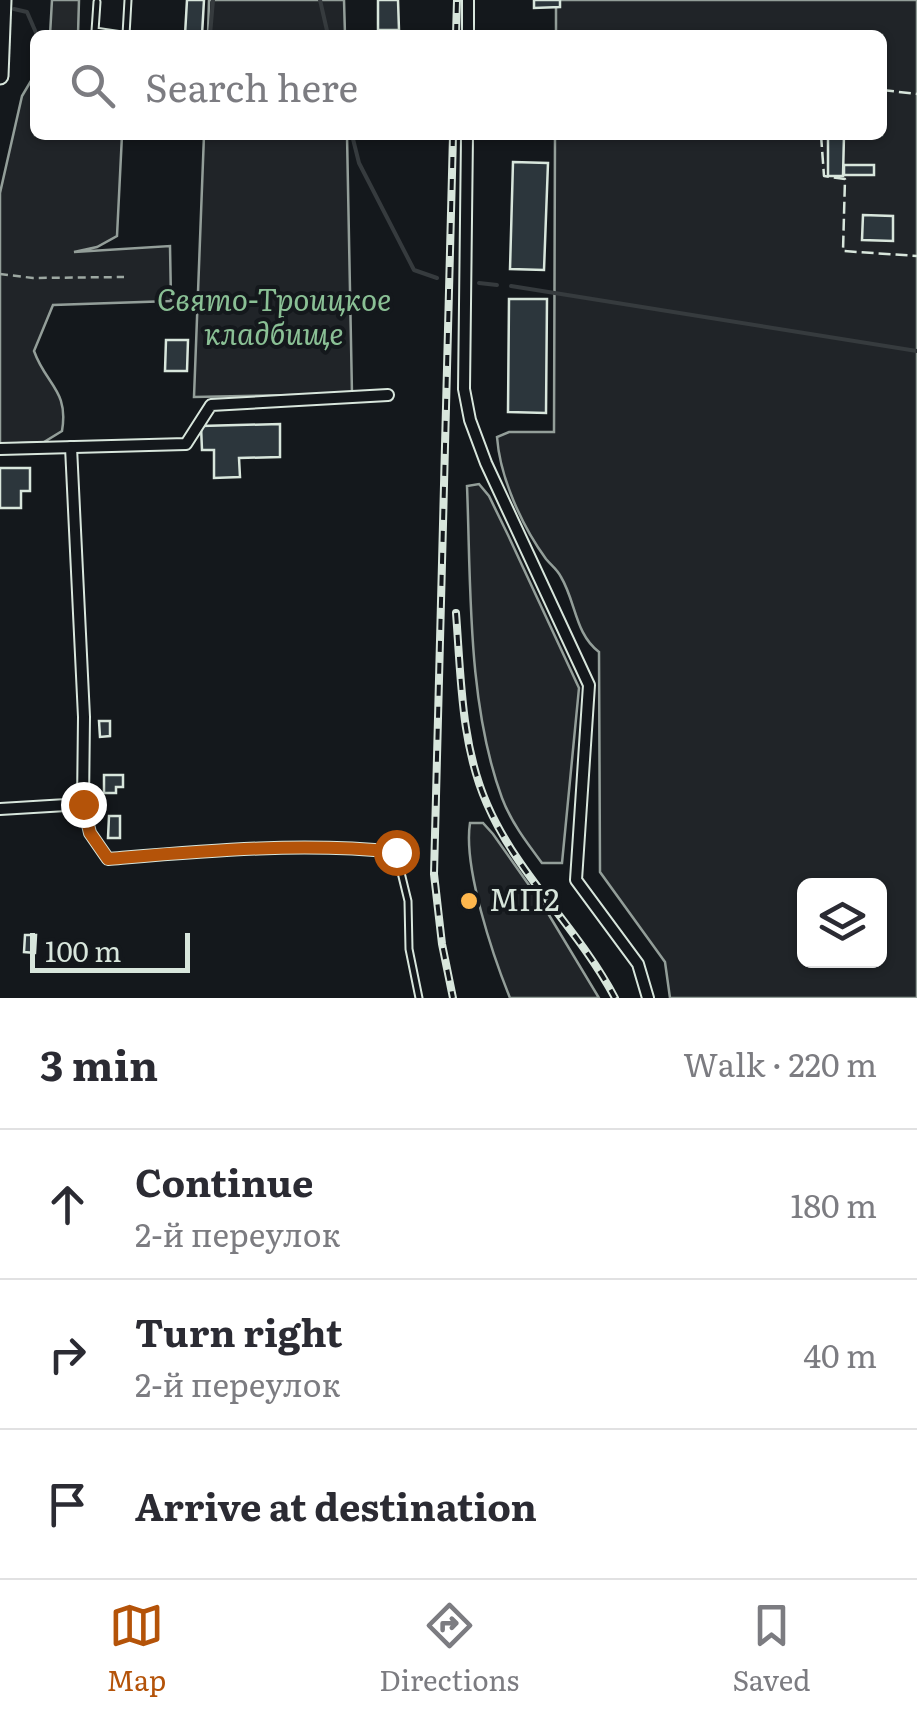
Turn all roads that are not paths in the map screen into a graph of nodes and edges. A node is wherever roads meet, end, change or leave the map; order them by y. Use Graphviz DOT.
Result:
graph roads {
  1 [pos="3,0"];
  2 [pos="128,0"];
  3 [pos="468,0"];
  4 [pos="98,2"];
  5 [pos="95,30"];
  6 [pos="125,30"];
  7 [pos="468,30"];
  8 [pos="0,76"];
  9 [pos="467,140"];
  10 [pos="388,395"];
  11 [pos="71,447"];
  12 [pos="0,449"];
  13 [pos="83,804"];
  14 [pos="0,809"];
  15 [pos="396,852"];
  16 [pos="419,998"];
  17 [pos="648,998"];
  1 -- 8 [label="main road"];
  2 -- 6 [label="lane"];
  3 -- 7 [label="street"];
  4 -- 5 [label="lane"];
  9 -- 17 [label="street"];
  10 -- 11 [label="street"];
  11 -- 12 [label="street"];
  11 -- 13 [label="street"];
  13 -- 14 [label="street"];
  13 -- 15 [label="street"];
  15 -- 16 [label="lane"];
}
